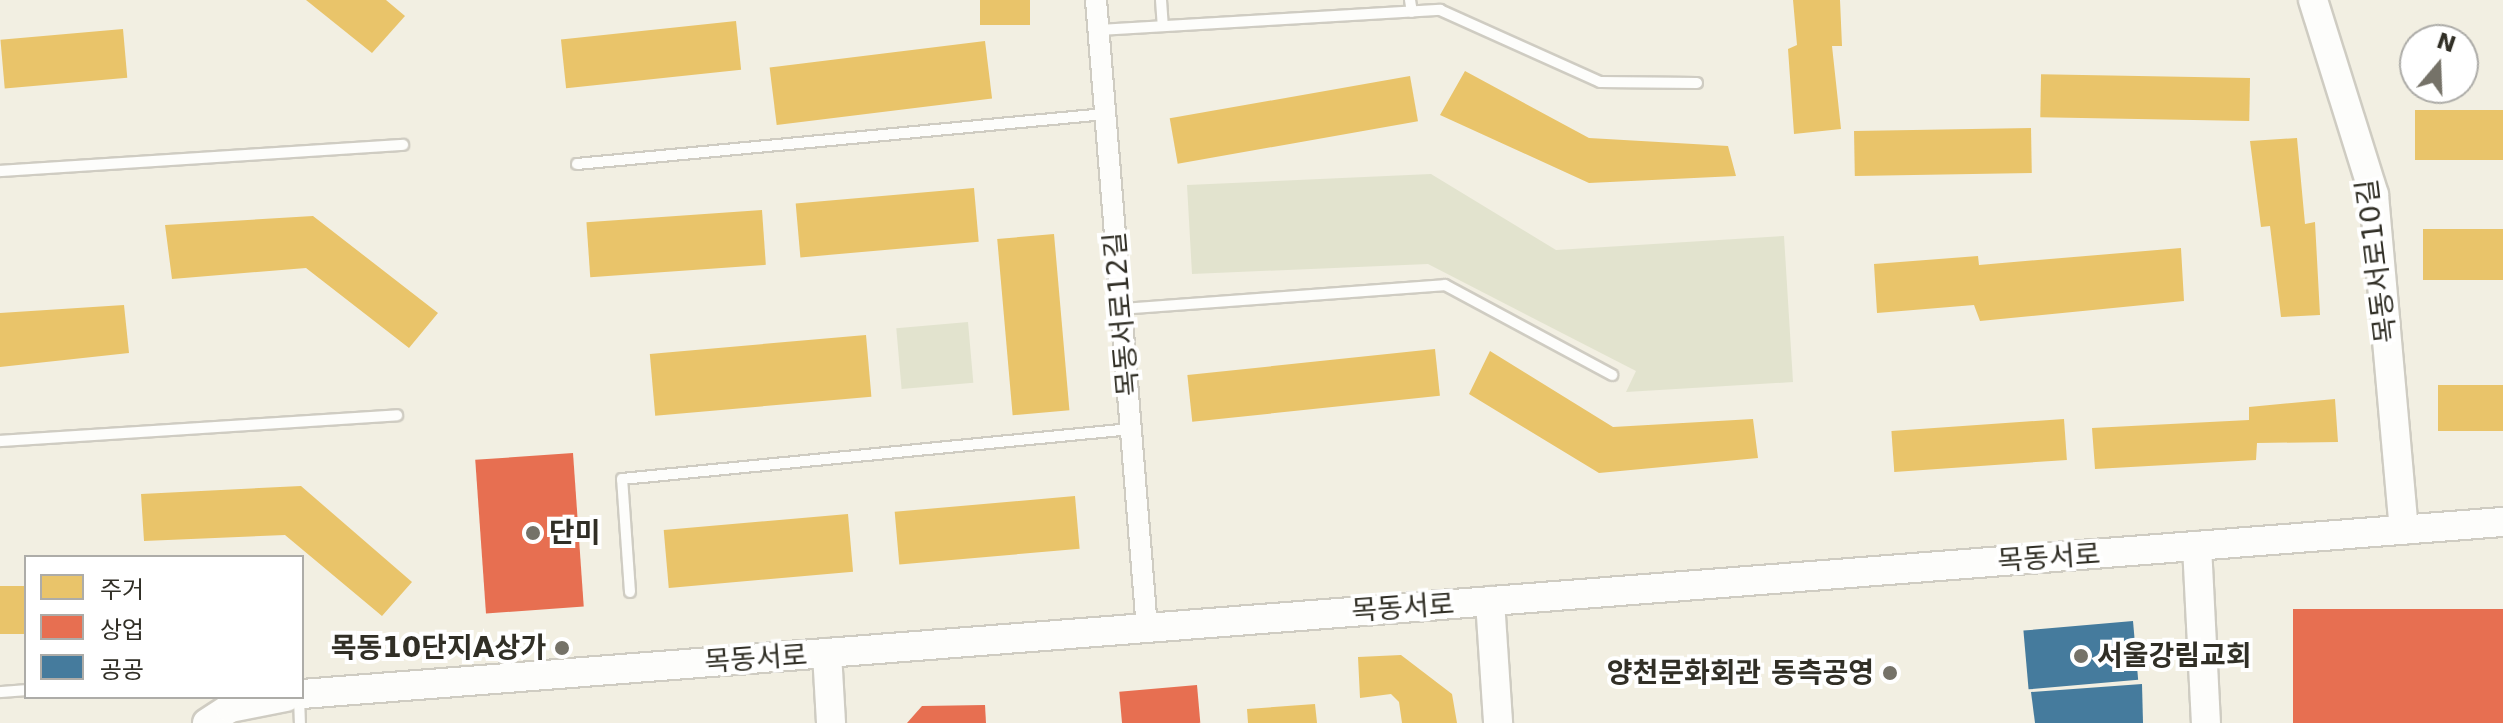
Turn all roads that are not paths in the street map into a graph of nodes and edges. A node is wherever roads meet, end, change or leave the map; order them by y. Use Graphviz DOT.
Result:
graph roads {
  1 [pos="1096,0"];
  2 [pos="1161,0"];
  3 [pos="1410,0"];
  4 [pos="2313,0"];
  5 [pos="1412,12"];
  6 [pos="1163,26"];
  7 [pos="1099,30"];
  8 [pos="1697,83"];
  9 [pos="1105,114"];
  10 [pos="403,145"];
  11 [pos="577,164"];
  12 [pos="0,171"];
  13 [pos="1121,309"];
  14 [pos="1612,375"];
  15 [pos="397,415"];
  16 [pos="1131,429"];
  17 [pos="0,441"];
  18 [pos="2503,522"];
  19 [pos="2404,530"];
  20 [pos="2197,546"];
  21 [pos="630,592"];
  22 [pos="1490,601"];
  23 [pos="1147,628"];
  24 [pos="827,653"];
  25 [pos="24,690"];
  26 [pos="0,692"];
  27 [pos="304,696"];
  28 [pos="276,699"];
  29 [pos="300,699"];
  30 [pos="207,723"];
  31 [pos="300,723"];
  32 [pos="831,723"];
  33 [pos="1498,723"];
  34 [pos="2206,723"];
  1 -- 7 [label="street, 목동서로12길"];
  2 -- 6 [label="lane"];
  3 -- 5 [label="lane"];
  4 -- 19 [label="main road, 목동서로10길"];
  5 -- 6 [label="lane"];
  5 -- 8 [label="lane"];
  6 -- 7 [label="lane"];
  7 -- 9 [label="street, 목동서로12길"];
  9 -- 11 [label="lane"];
  9 -- 13 [label="street, 목동서로12길"];
  10 -- 12 [label="lane"];
  13 -- 14 [label="lane"];
  13 -- 16 [label="street, 목동서로12길"];
  15 -- 17 [label="lane"];
  16 -- 21 [label="lane"];
  16 -- 23 [label="street, 목동서로12길"];
  18 -- 19 [label="main road, 목동서로"];
  19 -- 20 [label="main road, 목동서로"];
  20 -- 22 [label="main road, 목동서로"];
  20 -- 34 [label="main road"];
  22 -- 23 [label="main road, 목동서로"];
  22 -- 33 [label="main road"];
  23 -- 24 [label="main road, 목동서로"];
  24 -- 27 [label="main road, 목동서로"];
  24 -- 32 [label="main road"];
  25 -- 26 [label="lane"];
  28 -- 30 [label="main road"];
  29 -- 31 [label="lane"];
}
